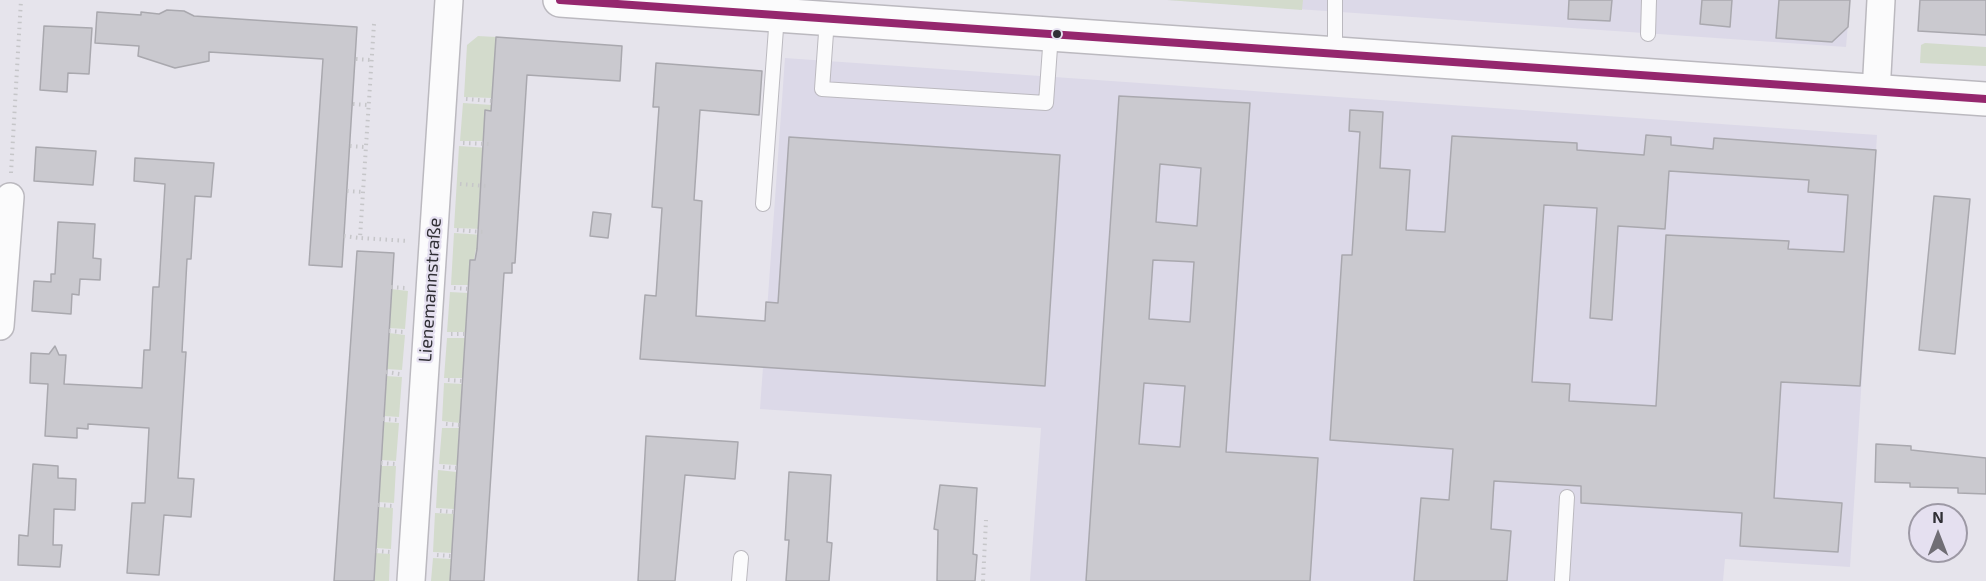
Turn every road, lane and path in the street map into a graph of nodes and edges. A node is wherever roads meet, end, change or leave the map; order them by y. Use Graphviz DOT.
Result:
graph roads {
  1 [pos="21,0"];
  2 [pos="449,0"];
  3 [pos="560,0"];
  4 [pos="1335,0"];
  5 [pos="1649,0"];
  6 [pos="1881,0"];
  7 [pos="748,8"];
  8 [pos="827,19"];
  9 [pos="374,24"];
  10 [pos="1051,34"];
  11 [pos="1648,34"];
  12 [pos="1335,54"];
  13 [pos="356,59"];
  14 [pos="371,60"];
  15 [pos="1876,93"];
  16 [pos="460,99"];
  17 [pos="1986,99"];
  18 [pos="492,101"];
  19 [pos="353,104"];
  20 [pos="368,105"];
  21 [pos="457,142"];
  22 [pos="489,144"];
  23 [pos="350,146"];
  24 [pos="366,147"];
  25 [pos="454,184"];
  26 [pos="486,186"];
  27 [pos="347,191"];
  28 [pos="363,192"];
  29 [pos="10,197"];
  30 [pos="763,204"];
  31 [pos="451,230"];
  32 [pos="483,232"];
  33 [pos="344,236"];
  34 [pos="360,238"];
  35 [pos="415,242"];
  36 [pos="392,287"];
  37 [pos="448,287"];
  38 [pos="412,288"];
  39 [pos="469,289"];
  40 [pos="0,326"];
  41 [pos="389,331"];
  42 [pos="409,333"];
  43 [pos="445,333"];
  44 [pos="466,334"];
  45 [pos="386,372"];
  46 [pos="406,374"];
  47 [pos="442,380"];
  48 [pos="463,381"];
  49 [pos="383,419"];
  50 [pos="403,420"];
  51 [pos="439,424"];
  52 [pos="460,425"];
  53 [pos="381,463"];
  54 [pos="400,465"];
  55 [pos="436,467"];
  56 [pos="457,468"];
  57 [pos="1567,496"];
  58 [pos="378,505"];
  59 [pos="398,506"];
  60 [pos="433,510"];
  61 [pos="454,512"];
  62 [pos="986,520"];
  63 [pos="375,551"];
  64 [pos="395,552"];
  65 [pos="430,554"];
  66 [pos="451,556"];
  67 [pos="741,558"];
  68 [pos="411,581"];
  69 [pos="740,581"];
  70 [pos="983,581"];
  71 [pos="1562,581"];
  1 -- 29 [label="path"];
  2 -- 68 [label="street, Lienemannstraße"];
  3 -- 7 [label="main road"];
  4 -- 12 [label="lane"];
  5 -- 11 [label="lane"];
  6 -- 15 [label="street"];
  7 -- 8 [label="main road"];
  7 -- 30 [label="lane"];
  8 -- 10 [label="main road"];
  8 -- 10 [label="lane"];
  9 -- 14 [label="path"];
  10 -- 12 [label="main road"];
  12 -- 15 [label="main road"];
  13 -- 14 [label="path"];
  14 -- 20 [label="path"];
  15 -- 17 [label="main road"];
  16 -- 18 [label="path"];
  19 -- 20 [label="path"];
  20 -- 24 [label="path"];
  21 -- 22 [label="path"];
  23 -- 24 [label="path"];
  24 -- 28 [label="path"];
  25 -- 26 [label="path"];
  27 -- 28 [label="path"];
  28 -- 34 [label="path"];
  29 -- 40 [label="street"];
  31 -- 32 [label="path"];
  33 -- 34 [label="path"];
  34 -- 35 [label="path"];
  36 -- 38 [label="path"];
  37 -- 39 [label="path"];
  41 -- 42 [label="path"];
  43 -- 44 [label="path"];
  45 -- 46 [label="path"];
  47 -- 48 [label="path"];
  49 -- 50 [label="path"];
  51 -- 52 [label="path"];
  53 -- 54 [label="path"];
  55 -- 56 [label="path"];
  57 -- 71 [label="lane"];
  58 -- 59 [label="path"];
  60 -- 61 [label="path"];
  62 -- 70 [label="path"];
  63 -- 64 [label="path"];
  65 -- 66 [label="path"];
  67 -- 69 [label="lane"];
}
